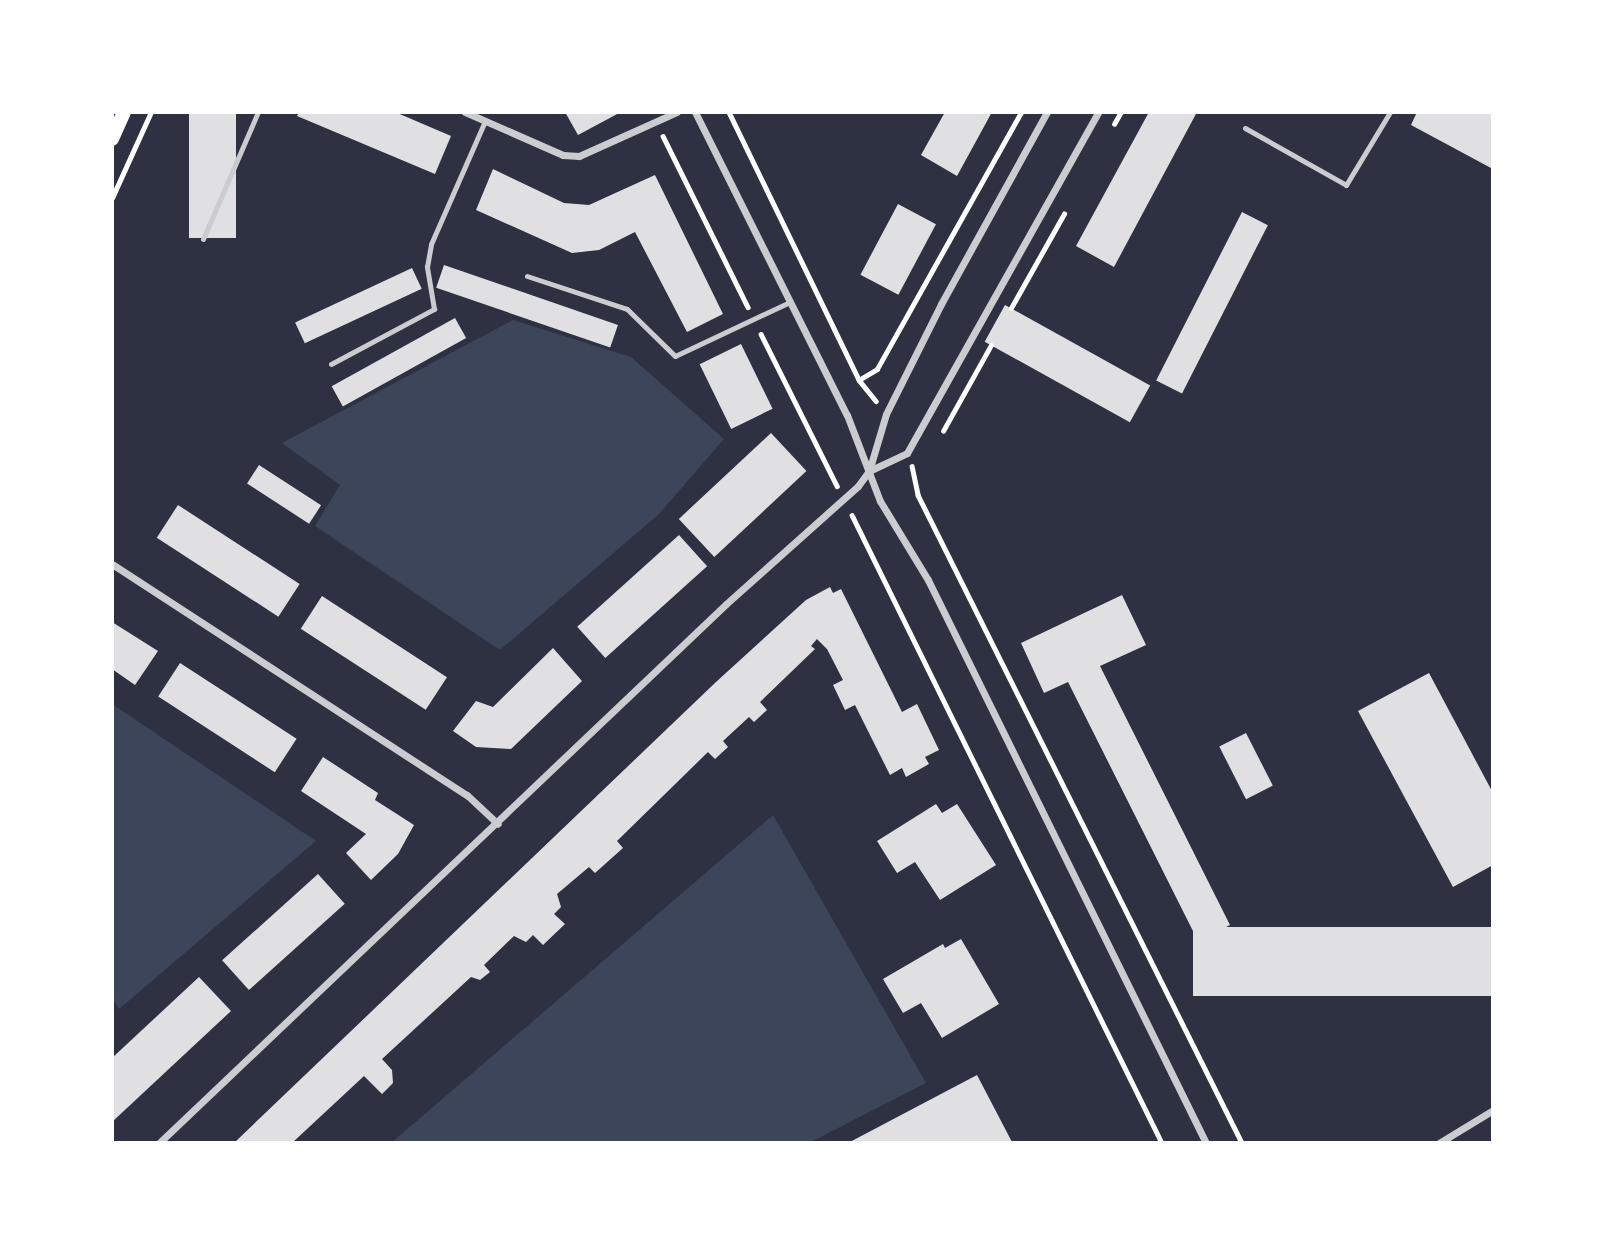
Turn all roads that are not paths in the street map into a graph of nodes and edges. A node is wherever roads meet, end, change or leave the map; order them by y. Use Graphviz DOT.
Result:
graph roads {
  1 [pos="124,112"];
  2 [pos="258,112"];
  3 [pos="465,112"];
  4 [pos="677,112"];
  5 [pos="695,112"];
  6 [pos="1047,112"];
  7 [pos="1098,112"];
  8 [pos="1390,112"];
  9 [pos="485,121"];
  10 [pos="1245,128"];
  11 [pos="112,139"];
  12 [pos="203,239"];
  13 [pos="527,276"];
  14 [pos="790,302"];
  15 [pos="331,364"];
  16 [pos="869,471"];
  17 [pos="112,564"];
  18 [pos="498,824"];
  19 [pos="1493,1110"];
  20 [pos="159,1143"];
  21 [pos="1206,1143"];
  22 [pos="1438,1143"];
  1 -- 11 [label="main road"];
  2 -- 12 [label="lane"];
  3 -- 9 [label="street"];
  4 -- 9 [label="street"];
  5 -- 14 [label="street"];
  6 -- 16 [label="street"];
  7 -- 16 [label="street"];
  8 -- 10 [label="lane"];
  9 -- 15 [label="lane"];
  13 -- 14 [label="lane"];
  14 -- 16 [label="street"];
  16 -- 18 [label="street"];
  16 -- 21 [label="street"];
  17 -- 18 [label="street"];
  18 -- 20 [label="street"];
  19 -- 22 [label="street"];
}
